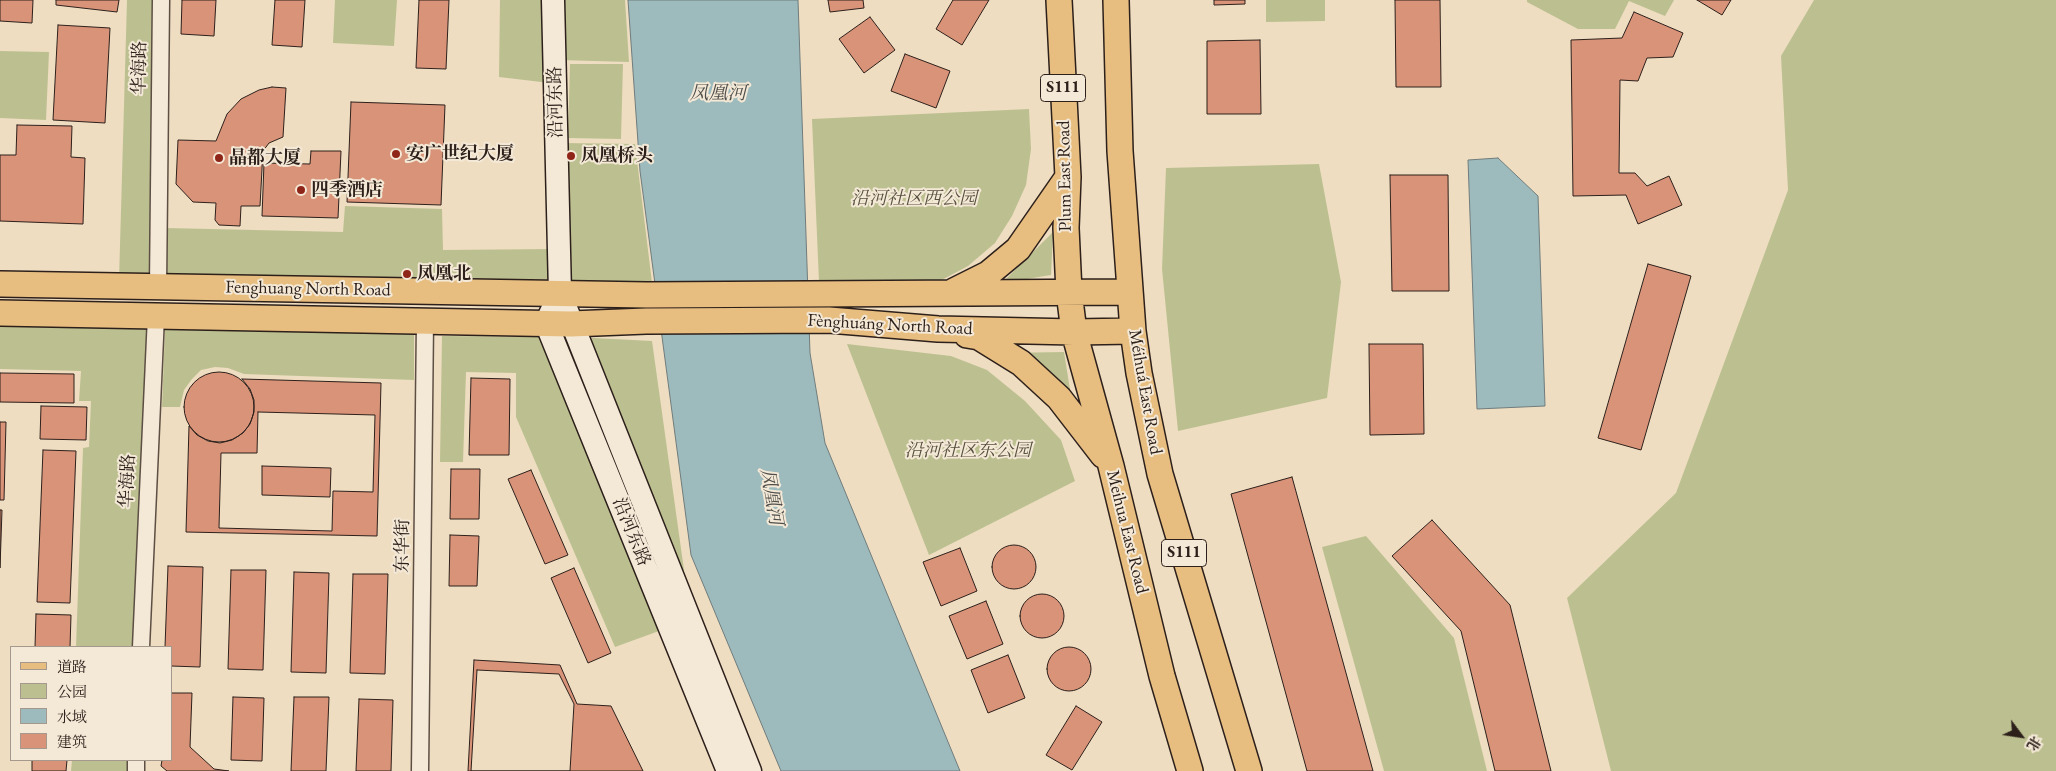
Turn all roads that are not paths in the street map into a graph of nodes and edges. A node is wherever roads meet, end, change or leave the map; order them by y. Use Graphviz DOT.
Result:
graph roads {
  1 [pos="161,0"];
  2 [pos="553,0"];
  3 [pos="1059,0"];
  4 [pos="1116,0"];
  5 [pos="1068,177"];
  6 [pos="0,284"];
  7 [pos="158,286"];
  8 [pos="1069,292"];
  9 [pos="1130,292"];
  10 [pos="560,293"];
  11 [pos="948,294"];
  12 [pos="647,295"];
  13 [pos="0,313"];
  14 [pos="156,316"];
  15 [pos="425,321"];
  16 [pos="646,322"];
  17 [pos="546,323"];
  18 [pos="571,324"];
  19 [pos="938,329"];
  20 [pos="1133,331"];
  21 [pos="1074,332"];
  22 [pos="1111,466"];
  23 [pos="141,646"];
  24 [pos="420,771"];
  25 [pos="728,771"];
  26 [pos="750,771"];
  27 [pos="1190,771"];
  28 [pos="1249,771"];
  1 -- 7 [label="street, 华海路"];
  2 -- 10 [label="street, 沿河东路"];
  3 -- 5 [label="main road, Plum East Road / S111"];
  4 -- 9 [label="main road, Méihuá East Road / S111"];
  5 -- 8 [label="main road, Plum East Road / S111"];
  5 -- 11 [label="main road"];
  6 -- 7 [label="main road, Fenghuang North Road"];
  7 -- 10 [label="main road, Fenghuang North Road"];
  8 -- 9 [label="main road, Fènghuáng North Road"];
  8 -- 11 [label="main road, Fènghuáng North Road"];
  8 -- 21 [label="main road, Meihua East Road / S111"];
  9 -- 20 [label="main road, Méihuá East Road / S111"];
  10 -- 12 [label="main road, Fenghuang North Road"];
  10 -- 17 [label="street, 沿河东路"];
  10 -- 18 [label="street, 沿河东路"];
  11 -- 12 [label="main road, Fènghuáng North Road"];
  13 -- 14 [label="main road, Fenghuang North Road"];
  14 -- 15 [label="main road, Fenghuang North Road"];
  14 -- 23 [label="street, 华海路"];
  15 -- 17 [label="main road, Fenghuang North Road"];
  15 -- 24 [label="street, 东华街"];
  16 -- 18 [label="main road, Fenghuang North Road"];
  16 -- 19 [label="main road, Fènghuáng North Road"];
  17 -- 18 [label="main road, Fenghuang North Road"];
  17 -- 25 [label="street, 沿河东路"];
  18 -- 26 [label="street, 沿河东路"];
  19 -- 21 [label="main road, Fènghuáng North Road"];
  19 -- 22 [label="main road"];
  20 -- 21 [label="main road, Fènghuáng North Road"];
  20 -- 28 [label="main road, Méihuá East Road / S111"];
  21 -- 22 [label="main road, Meihua East Road / S111"];
  22 -- 27 [label="main road, Meihua East Road / S111"];
}
